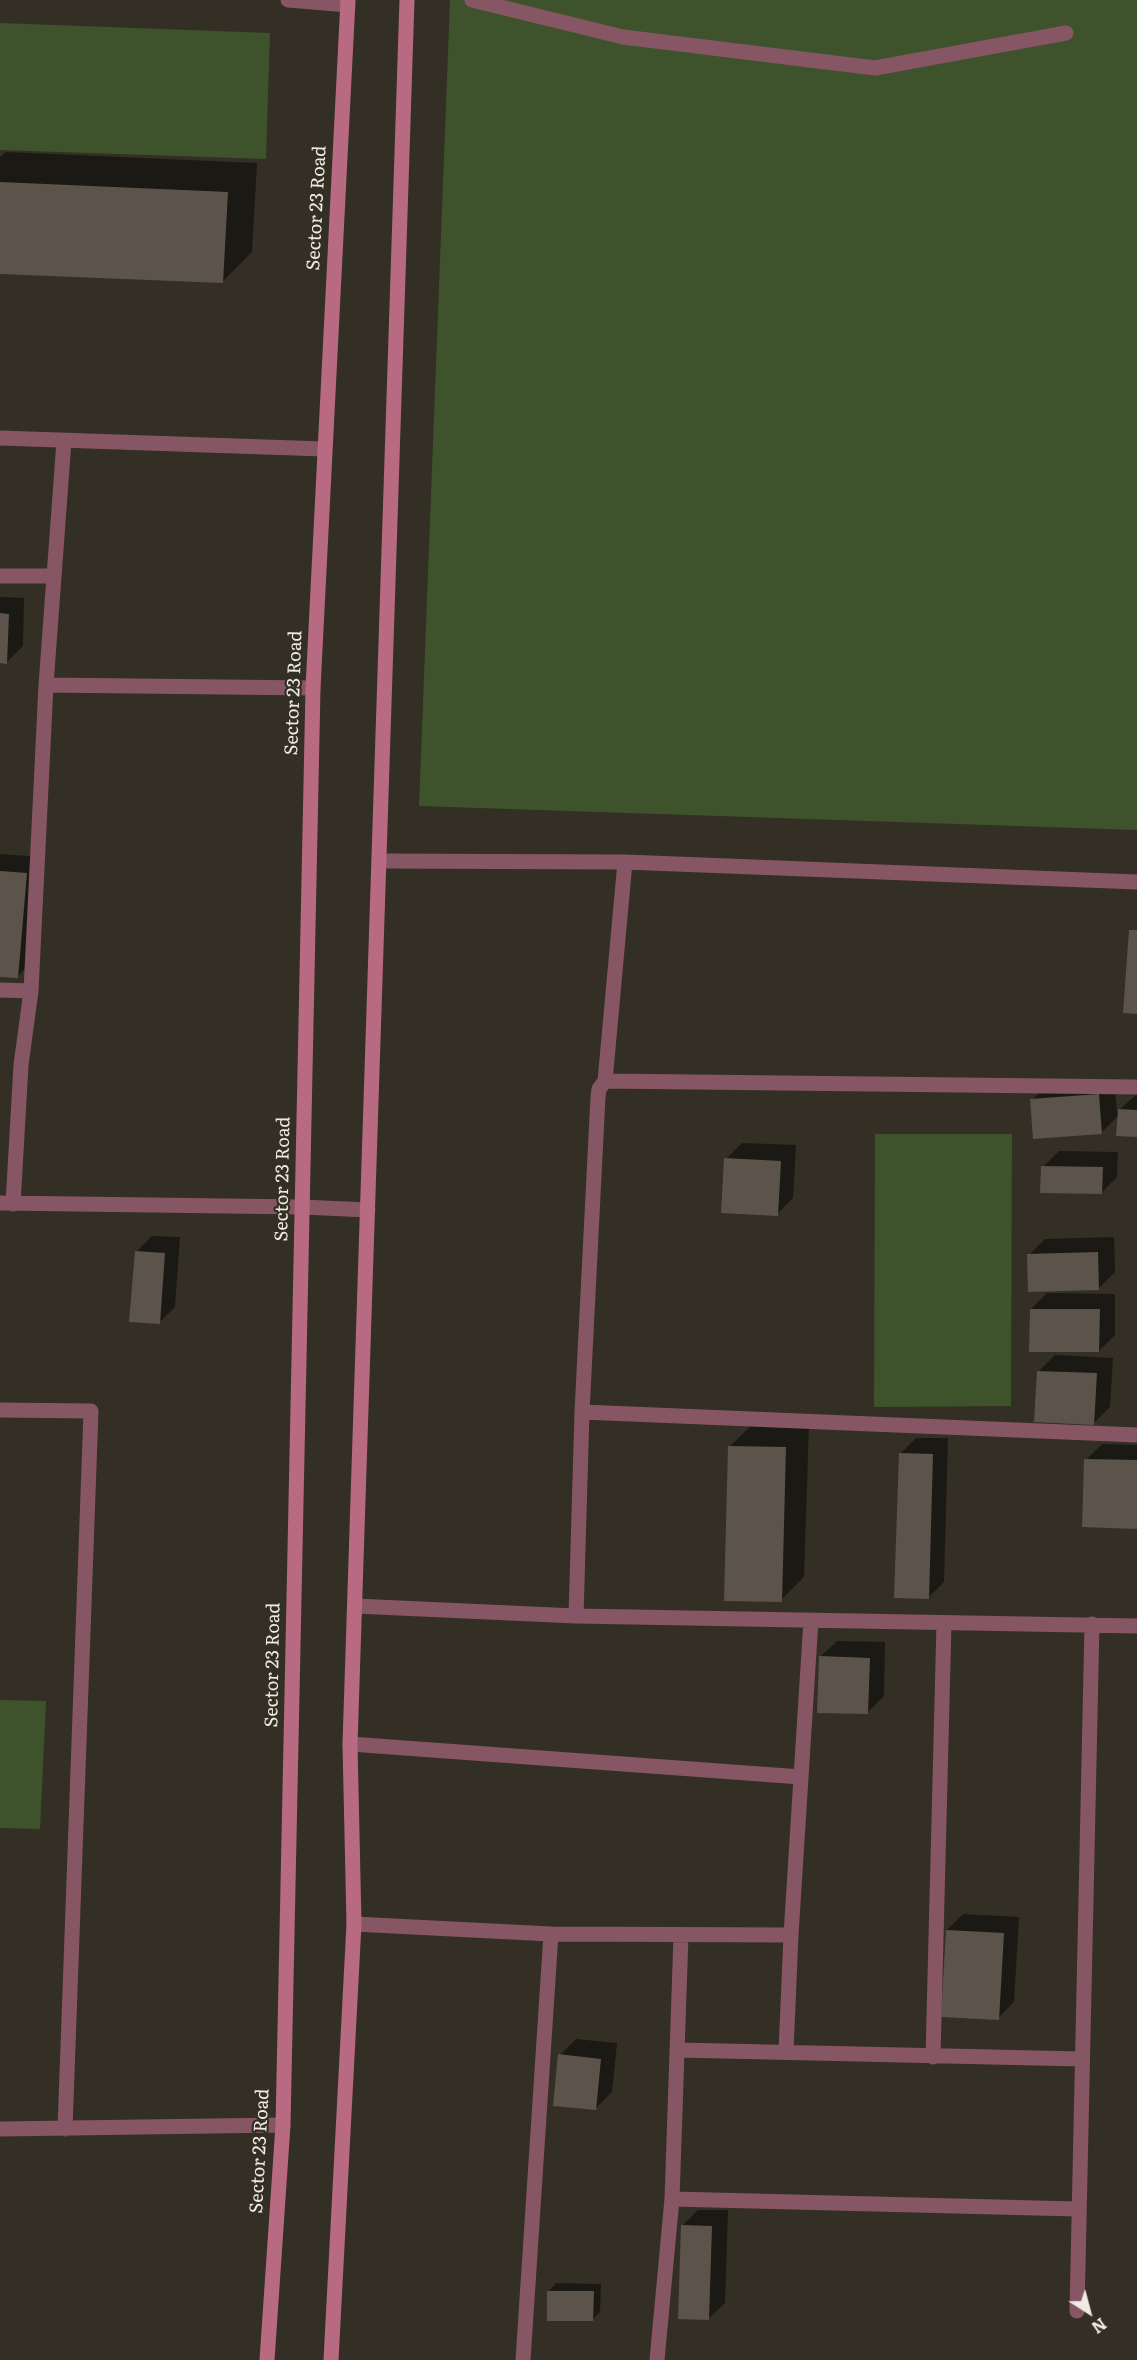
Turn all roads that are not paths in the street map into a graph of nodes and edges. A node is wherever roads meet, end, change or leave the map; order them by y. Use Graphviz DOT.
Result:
graph roads {
  1 [pos="288,0"];
  2 [pos="407,0"];
  3 [pos="471,0"];
  4 [pos="348,2"];
  5 [pos="1066,33"];
  6 [pos="0,438"];
  7 [pos="64,441"];
  8 [pos="324,448"];
  9 [pos="0,576"];
  10 [pos="54,576"];
  11 [pos="46,685"];
  12 [pos="313,688"];
  13 [pos="379,861"];
  14 [pos="625,862"];
  15 [pos="1137,882"];
  16 [pos="0,990"];
  17 [pos="31,991"];
  18 [pos="605,1081"];
  19 [pos="1137,1087"];
  20 [pos="6,1204"];
  21 [pos="302,1207"];
  22 [pos="368,1210"];
  23 [pos="0,1410"];
  24 [pos="582,1412"];
  25 [pos="1137,1435"];
  26 [pos="355,1606"];
  27 [pos="576,1616"];
  28 [pos="811,1620"];
  29 [pos="944,1623"];
  30 [pos="1092,1624"];
  31 [pos="1137,1626"];
  32 [pos="350,1744"];
  33 [pos="801,1777"];
  34 [pos="354,1924"];
  35 [pos="551,1934"];
  36 [pos="791,1935"];
  37 [pos="681,1936"];
  38 [pos="678,2050"];
  39 [pos="786,2051"];
  40 [pos="933,2057"];
  41 [pos="1081,2059"];
  42 [pos="283,2125"];
  43 [pos="0,2129"];
  44 [pos="65,2130"];
  45 [pos="672,2199"];
  46 [pos="1077,2209"];
  47 [pos="1077,2311"];
  48 [pos="267,2360"];
  49 [pos="332,2360"];
  50 [pos="523,2360"];
  51 [pos="657,2360"];
  1 -- 4 [label="street"];
  2 -- 13 [label="street"];
  3 -- 5 [label="street"];
  4 -- 8 [label="street, Sector 23 Road"];
  6 -- 7 [label="street"];
  7 -- 8 [label="street"];
  7 -- 10 [label="street"];
  8 -- 12 [label="street, Sector 23 Road"];
  9 -- 10 [label="street"];
  10 -- 11 [label="street"];
  11 -- 12 [label="street"];
  11 -- 17 [label="street"];
  12 -- 21 [label="street, Sector 23 Road"];
  13 -- 14 [label="street"];
  13 -- 22 [label="street"];
  14 -- 15 [label="street"];
  14 -- 18 [label="street"];
  16 -- 17 [label="street"];
  17 -- 20 [label="street"];
  18 -- 19 [label="street"];
  18 -- 24 [label="street"];
  20 -- 21 [label="street"];
  21 -- 22 [label="street"];
  21 -- 42 [label="street, Sector 23 Road"];
  22 -- 26 [label="street"];
  23 -- 44 [label="street"];
  24 -- 25 [label="street"];
  24 -- 27 [label="street"];
  26 -- 27 [label="street"];
  26 -- 32 [label="street"];
  27 -- 28 [label="street"];
  28 -- 29 [label="street"];
  28 -- 33 [label="street"];
  29 -- 30 [label="street"];
  29 -- 40 [label="street"];
  30 -- 31 [label="street"];
  30 -- 41 [label="street"];
  32 -- 33 [label="street"];
  32 -- 34 [label="street"];
  33 -- 36 [label="street"];
  34 -- 35 [label="street"];
  34 -- 49 [label="street"];
  35 -- 37 [label="street"];
  35 -- 50 [label="street"];
  36 -- 37 [label="street"];
  36 -- 39 [label="street"];
  37 -- 38 [label="street"];
  38 -- 39 [label="street"];
  38 -- 45 [label="street"];
  39 -- 40 [label="street"];
  40 -- 41 [label="street"];
  41 -- 46 [label="street"];
  42 -- 44 [label="street"];
  42 -- 48 [label="street, Sector 23 Road"];
  43 -- 44 [label="street"];
  45 -- 46 [label="street"];
  45 -- 51 [label="street"];
  46 -- 47 [label="street"];
}
